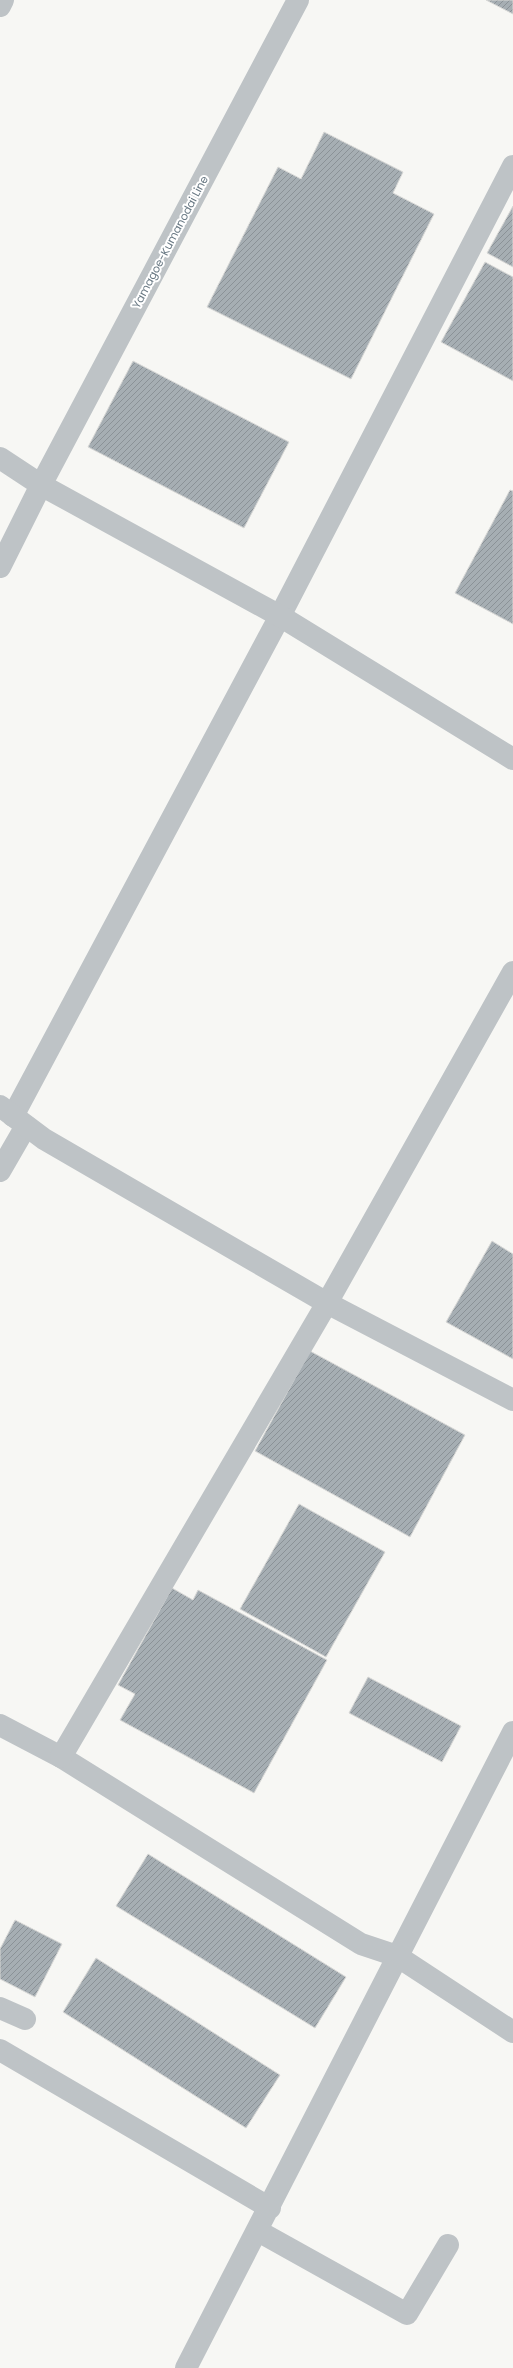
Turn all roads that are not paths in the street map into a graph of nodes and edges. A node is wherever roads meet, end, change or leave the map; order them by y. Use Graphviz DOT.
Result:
graph roads {
  1 [pos="3,0"];
  2 [pos="298,0"];
  3 [pos="0,6"];
  4 [pos="513,166"];
  5 [pos="0,458"];
  6 [pos="41,485"];
  7 [pos="0,567"];
  8 [pos="280,616"];
  9 [pos="513,759"];
  10 [pos="513,972"];
  11 [pos="13,1116"];
  12 [pos="0,1171"];
  13 [pos="327,1303"];
  14 [pos="513,1400"];
  15 [pos="0,1725"];
  16 [pos="513,1732"];
  17 [pos="61,1757"];
  18 [pos="397,1956"];
  19 [pos="0,2008"];
  20 [pos="25,2019"];
  21 [pos="513,2032"];
  22 [pos="0,2050"];
  23 [pos="270,2208"];
  24 [pos="258,2231"];
  25 [pos="448,2245"];
  26 [pos="186,2368"];
  1 -- 3 [label="street"];
  2 -- 6 [label="street, Yamagoe-Kumanodai Line"];
  4 -- 8 [label="street"];
  5 -- 6 [label="street"];
  6 -- 7 [label="street, Yamagoe-Kumanodai Line"];
  6 -- 8 [label="street"];
  8 -- 9 [label="street"];
  8 -- 11 [label="street"];
  10 -- 13 [label="street"];
  11 -- 12 [label="street"];
  11 -- 13 [label="street"];
  13 -- 14 [label="street"];
  13 -- 17 [label="street"];
  15 -- 17 [label="street"];
  16 -- 18 [label="street"];
  17 -- 18 [label="street"];
  18 -- 21 [label="street"];
  18 -- 23 [label="street"];
  19 -- 20 [label="street"];
  22 -- 23 [label="street"];
  23 -- 24 [label="street"];
  24 -- 25 [label="street"];
  24 -- 26 [label="street"];
}
